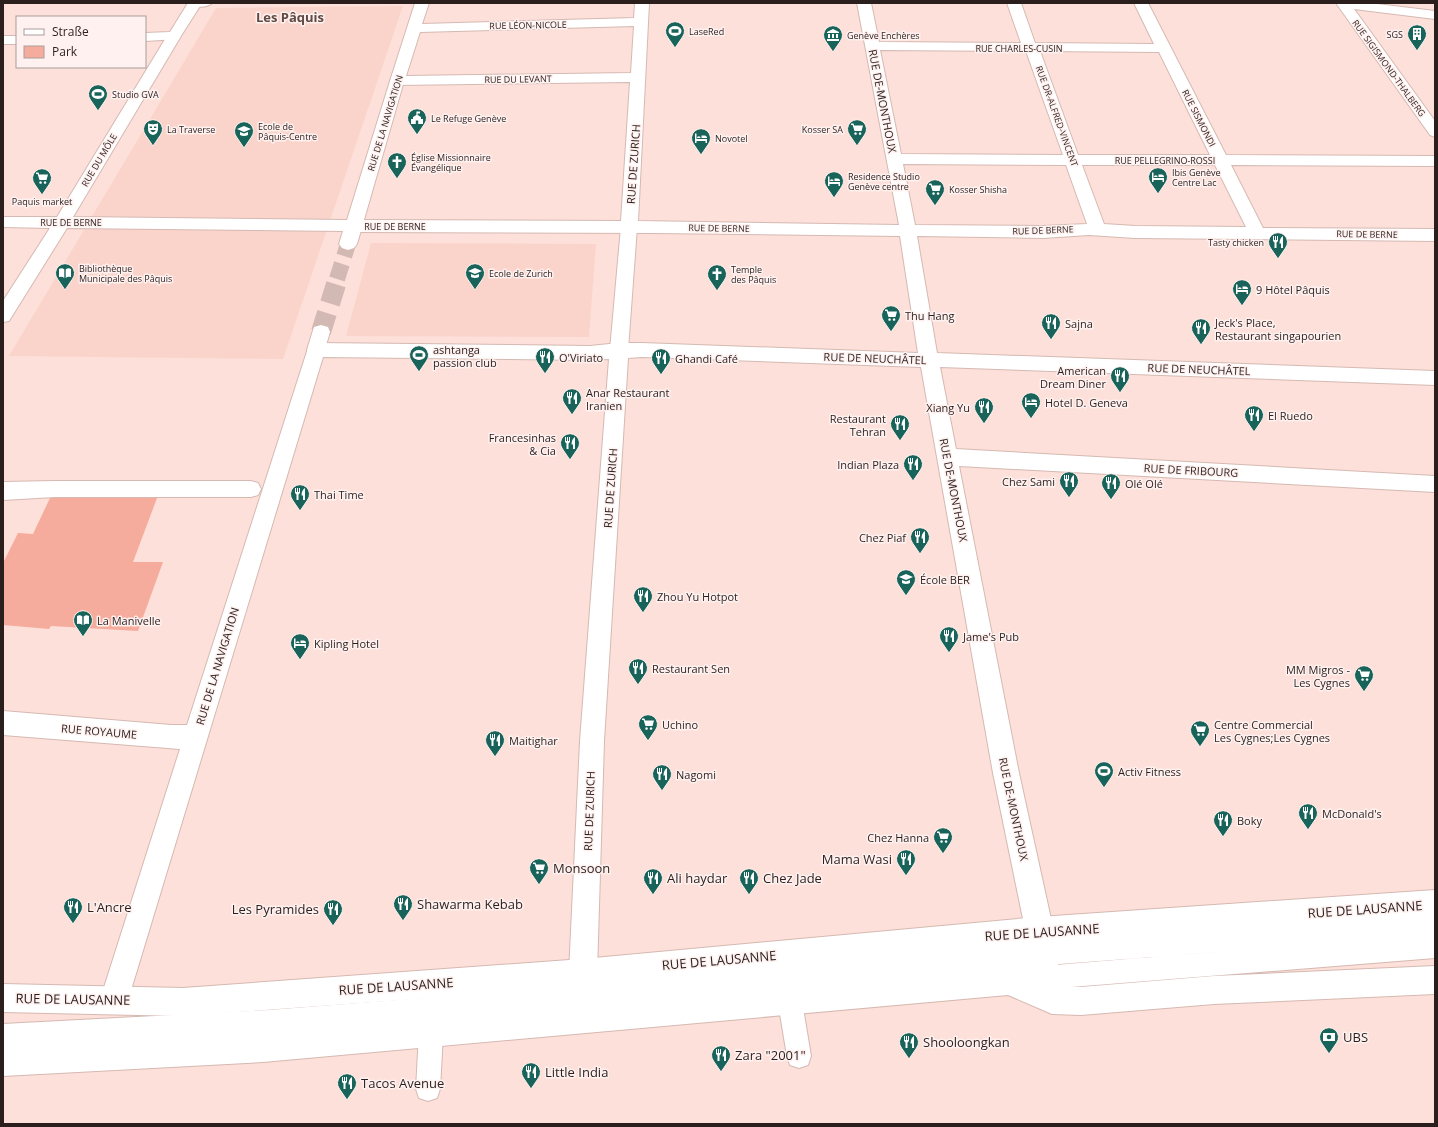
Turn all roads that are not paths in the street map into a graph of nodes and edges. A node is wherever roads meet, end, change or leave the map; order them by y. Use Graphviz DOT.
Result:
graph roads {
  1 [pos="195,3"];
  2 [pos="206,3"];
  3 [pos="422,3"];
  4 [pos="642,3"];
  5 [pos="864,3"];
  6 [pos="1014,3"];
  7 [pos="1141,3"];
  8 [pos="1343,4"];
  9 [pos="1435,15"];
  10 [pos="641,22"];
  11 [pos="414,28"];
  12 [pos="174,36"];
  13 [pos="146,37"];
  14 [pos="3,40"];
  15 [pos="16,40"];
  16 [pos="873,46"];
  17 [pos="1031,48"];
  18 [pos="1164,48"];
  19 [pos="638,76"];
  20 [pos="397,81"];
  21 [pos="1435,132"];
  22 [pos="894,159"];
  23 [pos="1072,160"];
  24 [pos="1221,160"];
  25 [pos="1435,161"];
  26 [pos="3,222"];
  27 [pos="62,222"];
  28 [pos="353,226"];
  29 [pos="629,226"];
  30 [pos="1097,229"];
  31 [pos="908,230"];
  32 [pos="1257,233"];
  33 [pos="1435,234"];
  34 [pos="348,244"];
  35 [pos="3,316"];
  36 [pos="319,341"];
  37 [pos="619,350"];
  38 [pos="929,360"];
  39 [pos="1435,378"];
  40 [pos="947,457"];
  41 [pos="1435,484"];
  42 [pos="251,489"];
  43 [pos="3,491"];
  44 [pos="3,723"];
  45 [pos="195,737"];
  46 [pos="1435,904"];
  47 [pos="1435,926"];
  48 [pos="1435,947"];
  49 [pos="1042,954"];
  50 [pos="583,973"];
  51 [pos="1435,980"];
  52 [pos="1008,981"];
  53 [pos="3,998"];
  54 [pos="114,1000"];
  55 [pos="790,1002"];
  56 [pos="431,1033"];
  57 [pos="3,1036"];
  58 [pos="798,1056"];
  59 [pos="3,1061"];
  60 [pos="428,1089"];
  1 -- 2 [label="lane"];
  1 -- 12 [label="street, RUE DU MÔLE"];
  3 -- 11 [label="street, RUE DE LA NAVIGATION"];
  4 -- 10 [label="street, RUE DE ZURICH"];
  5 -- 16 [label="street, RUE DE-MONTHOUX"];
  6 -- 17 [label="street, RUE DR-ALFRED-VINCENT"];
  7 -- 18 [label="street, RUE SISMONDI"];
  8 -- 9 [label="street"];
  8 -- 21 [label="street, RUE SIGISMOND-THALBERG"];
  10 -- 11 [label="street, RUE LÉON-NICOLE"];
  10 -- 19 [label="street, RUE DE ZURICH"];
  11 -- 20 [label="street, RUE DE LA NAVIGATION"];
  12 -- 13 [label="street"];
  12 -- 27 [label="street, RUE DU MÔLE"];
  14 -- 15 [label="street"];
  16 -- 17 [label="street, RUE CHARLES-CUSIN"];
  16 -- 22 [label="street, RUE DE-MONTHOUX"];
  17 -- 18 [label="street, RUE CHARLES-CUSIN"];
  17 -- 23 [label="street, RUE DR-ALFRED-VINCENT"];
  18 -- 24 [label="street, RUE SISMONDI"];
  19 -- 20 [label="street, RUE DU LEVANT"];
  19 -- 29 [label="street, RUE DE ZURICH"];
  20 -- 28 [label="street, RUE DE LA NAVIGATION"];
  22 -- 23 [label="street, RUE PELLEGRINO-ROSSI"];
  22 -- 31 [label="street, RUE DE-MONTHOUX"];
  23 -- 24 [label="street, RUE PELLEGRINO-ROSSI"];
  23 -- 30 [label="street, RUE DR-ALFRED-VINCENT"];
  24 -- 25 [label="street, RUE PELLEGRINO-ROSSI"];
  24 -- 32 [label="street, RUE SISMONDI"];
  26 -- 27 [label="street, RUE DE BERNE"];
  27 -- 28 [label="street, RUE DE BERNE"];
  27 -- 35 [label="street, RUE DU MÔLE"];
  28 -- 29 [label="street, RUE DE BERNE"];
  28 -- 34 [label="street, RUE DE LA NAVIGATION"];
  29 -- 31 [label="street, RUE DE BERNE"];
  29 -- 37 [label="street, RUE DE ZURICH"];
  30 -- 31 [label="street, RUE DE BERNE"];
  30 -- 32 [label="street, RUE DE BERNE"];
  31 -- 38 [label="street, RUE DE-MONTHOUX"];
  32 -- 33 [label="street, RUE DE BERNE"];
  36 -- 37 [label="street, RUE DE NEUCHÂTEL"];
  36 -- 45 [label="street, RUE DE LA NAVIGATION"];
  37 -- 38 [label="street, RUE DE NEUCHÂTEL"];
  37 -- 50 [label="street, RUE DE ZURICH"];
  38 -- 39 [label="street, RUE DE NEUCHÂTEL"];
  38 -- 40 [label="street, RUE DE-MONTHOUX"];
  40 -- 41 [label="street, RUE DE FRIBOURG"];
  40 -- 49 [label="street, RUE DE-MONTHOUX"];
  42 -- 43 [label="street"];
  44 -- 45 [label="street, RUE ROYAUME"];
  45 -- 54 [label="street, RUE DE LA NAVIGATION"];
  46 -- 49 [label="street, RUE DE LAUSANNE"];
  47 -- 49 [label="lane"];
  48 -- 49 [label="lane"];
  49 -- 50 [label="street, RUE DE LAUSANNE"];
  49 -- 52 [label="street"];
  49 -- 57 [label="lane"];
  50 -- 54 [label="street, RUE DE LAUSANNE"];
  51 -- 52 [label="street"];
  52 -- 55 [label="street"];
  53 -- 54 [label="street, RUE DE LAUSANNE"];
  55 -- 56 [label="street"];
  55 -- 58 [label="lane"];
  56 -- 59 [label="street"];
  56 -- 60 [label="lane"];
}
